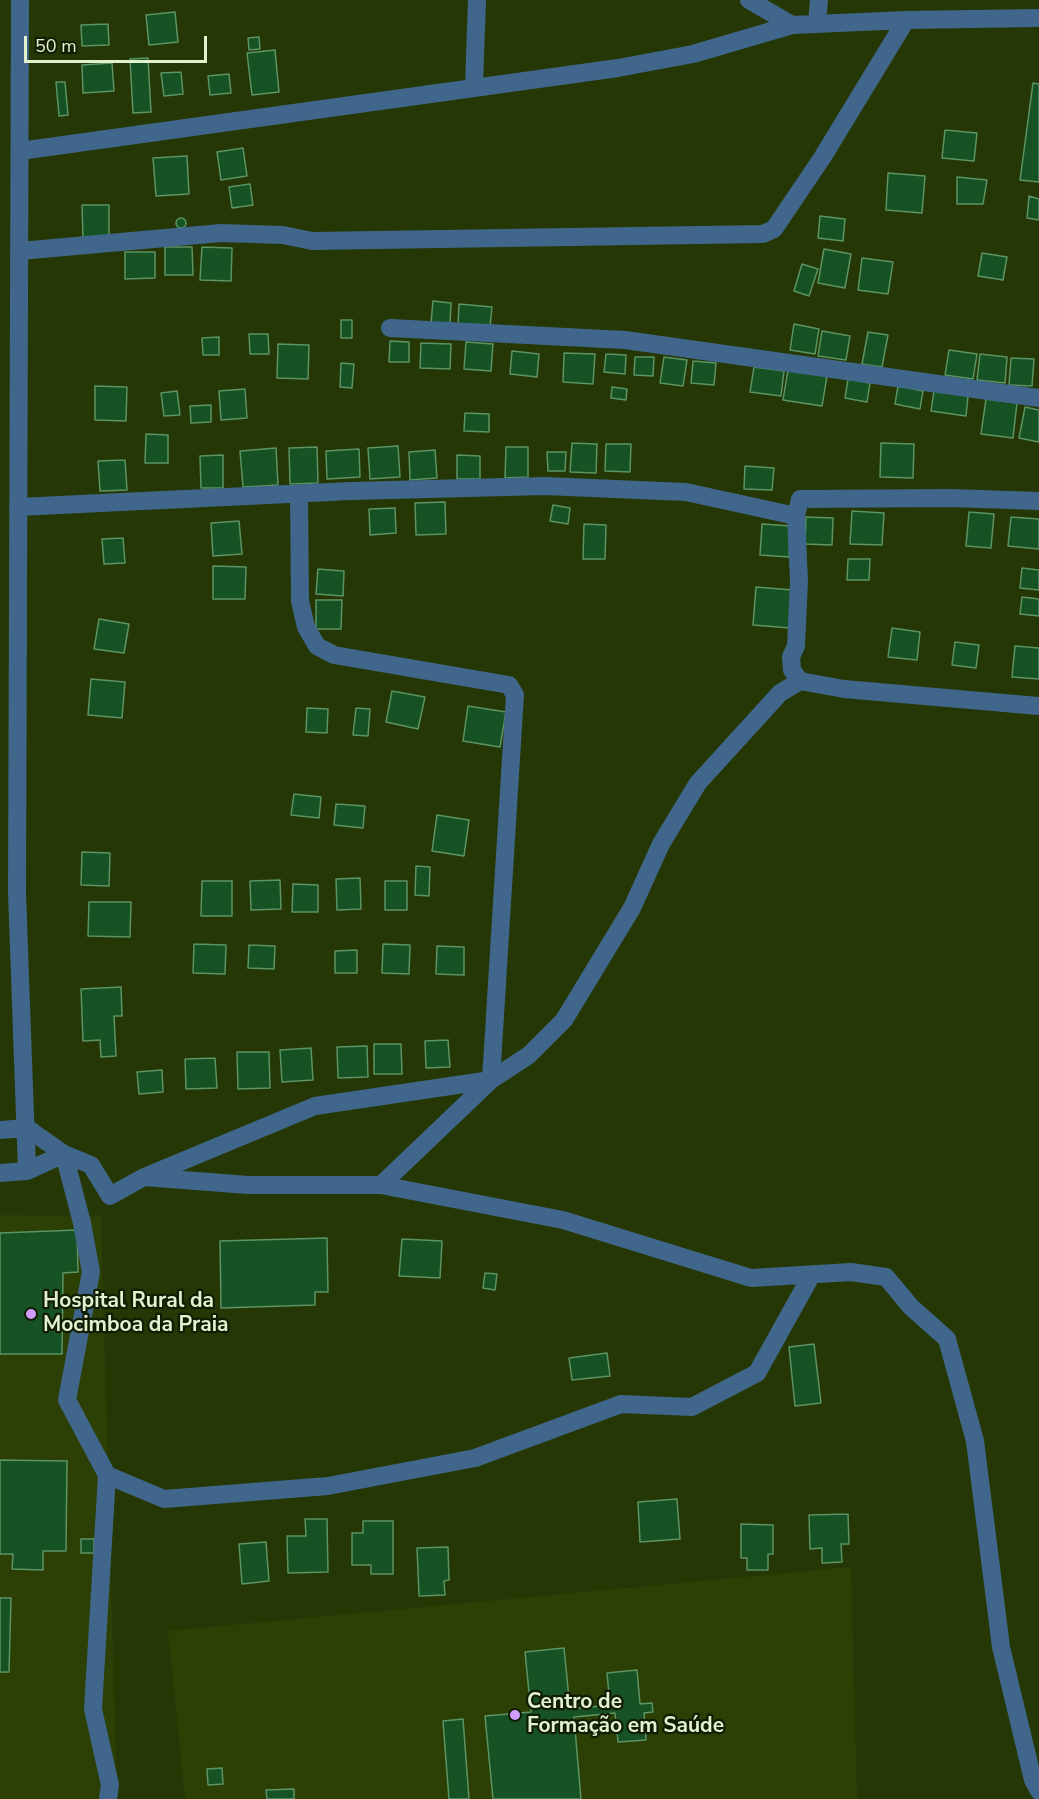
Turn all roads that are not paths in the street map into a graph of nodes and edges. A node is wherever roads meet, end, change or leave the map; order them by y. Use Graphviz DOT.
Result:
graph roads {
  1 [pos="20,0"];
  2 [pos="477,0"];
  3 [pos="749,0"];
  4 [pos="819,0"];
  5 [pos="1039,18"];
  6 [pos="906,20"];
  7 [pos="817,24"];
  8 [pos="792,25"];
  9 [pos="474,86"];
  10 [pos="20,151"];
  11 [pos="20,251"];
  12 [pos="390,328"];
  13 [pos="1039,398"];
  14 [pos="299,494"];
  15 [pos="1039,501"];
  16 [pos="18,507"];
  17 [pos="796,516"];
  18 [pos="0,673"];
  19 [pos="800,681"];
  20 [pos="18,683"];
  21 [pos="1039,706"];
  22 [pos="8,894"];
  23 [pos="491,1080"];
  24 [pos="27,1128"];
  25 [pos="0,1130"];
  26 [pos="64,1154"];
  27 [pos="27,1171"];
  28 [pos="0,1173"];
  29 [pos="144,1177"];
  30 [pos="381,1185"];
  31 [pos="811,1276"];
  32 [pos="107,1475"];
  33 [pos="1039,1791"];
  34 [pos="108,1799"];
  1 -- 10 [label="street"];
  2 -- 9 [label="street"];
  3 -- 8 [label="street"];
  4 -- 7 [label="street"];
  5 -- 6 [label="street"];
  6 -- 7 [label="street"];
  6 -- 11 [label="street"];
  7 -- 8 [label="street"];
  8 -- 9 [label="street"];
  9 -- 10 [label="street"];
  10 -- 11 [label="street"];
  11 -- 16 [label="street"];
  12 -- 13 [label="street"];
  14 -- 16 [label="street"];
  14 -- 17 [label="street"];
  14 -- 23 [label="street"];
  15 -- 17 [label="street"];
  16 -- 20 [label="street"];
  17 -- 19 [label="street"];
  18 -- 20 [label="street"];
  19 -- 21 [label="street"];
  19 -- 23 [label="street"];
  20 -- 22 [label="street"];
  22 -- 24 [label="street"];
  23 -- 29 [label="street"];
  23 -- 30 [label="street"];
  24 -- 25 [label="street"];
  24 -- 26 [label="street"];
  24 -- 27 [label="street"];
  26 -- 27 [label="street"];
  26 -- 29 [label="street"];
  26 -- 32 [label="street"];
  27 -- 28 [label="street"];
  29 -- 30 [label="street"];
  30 -- 31 [label="street"];
  31 -- 32 [label="street"];
  31 -- 33 [label="street"];
  32 -- 34 [label="street"];
}
